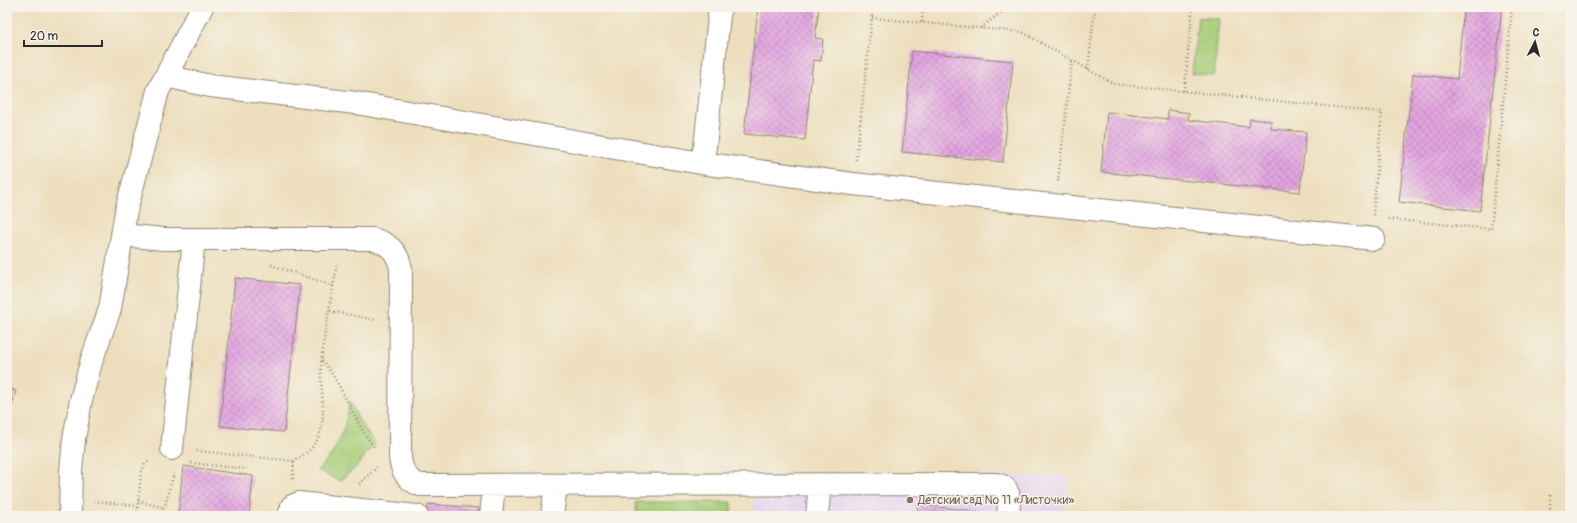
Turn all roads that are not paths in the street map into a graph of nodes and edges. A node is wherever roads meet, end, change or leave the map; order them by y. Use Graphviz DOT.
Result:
graph roads {
  1 [pos="202,7"];
  2 [pos="720,7"];
  3 [pos="166,76"];
  4 [pos="700,164"];
  5 [pos="122,235"];
  6 [pos="194,239"];
  7 [pos="1374,239"];
  8 [pos="172,449"];
  9 [pos="556,484"];
  10 [pos="820,484"];
  11 [pos="420,485"];
  12 [pos="494,485"];
  13 [pos="350,512"];
  14 [pos="70,516"];
  15 [pos="289,516"];
  16 [pos="417,516"];
  17 [pos="491,516"];
  18 [pos="552,516"];
  19 [pos="816,516"];
  20 [pos="1008,516"];
  1 -- 3 [label="street"];
  2 -- 4 [label="street"];
  3 -- 4 [label="street"];
  3 -- 5 [label="street"];
  4 -- 7 [label="street"];
  5 -- 6 [label="street"];
  5 -- 14 [label="street"];
  6 -- 8 [label="street"];
  6 -- 11 [label="street"];
  9 -- 10 [label="street"];
  9 -- 12 [label="street"];
  9 -- 18 [label="street"];
  10 -- 19 [label="street"];
  10 -- 20 [label="street"];
  11 -- 12 [label="street"];
  11 -- 16 [label="street"];
  12 -- 17 [label="street"];
  13 -- 15 [label="street"];
  13 -- 16 [label="street"];
}
